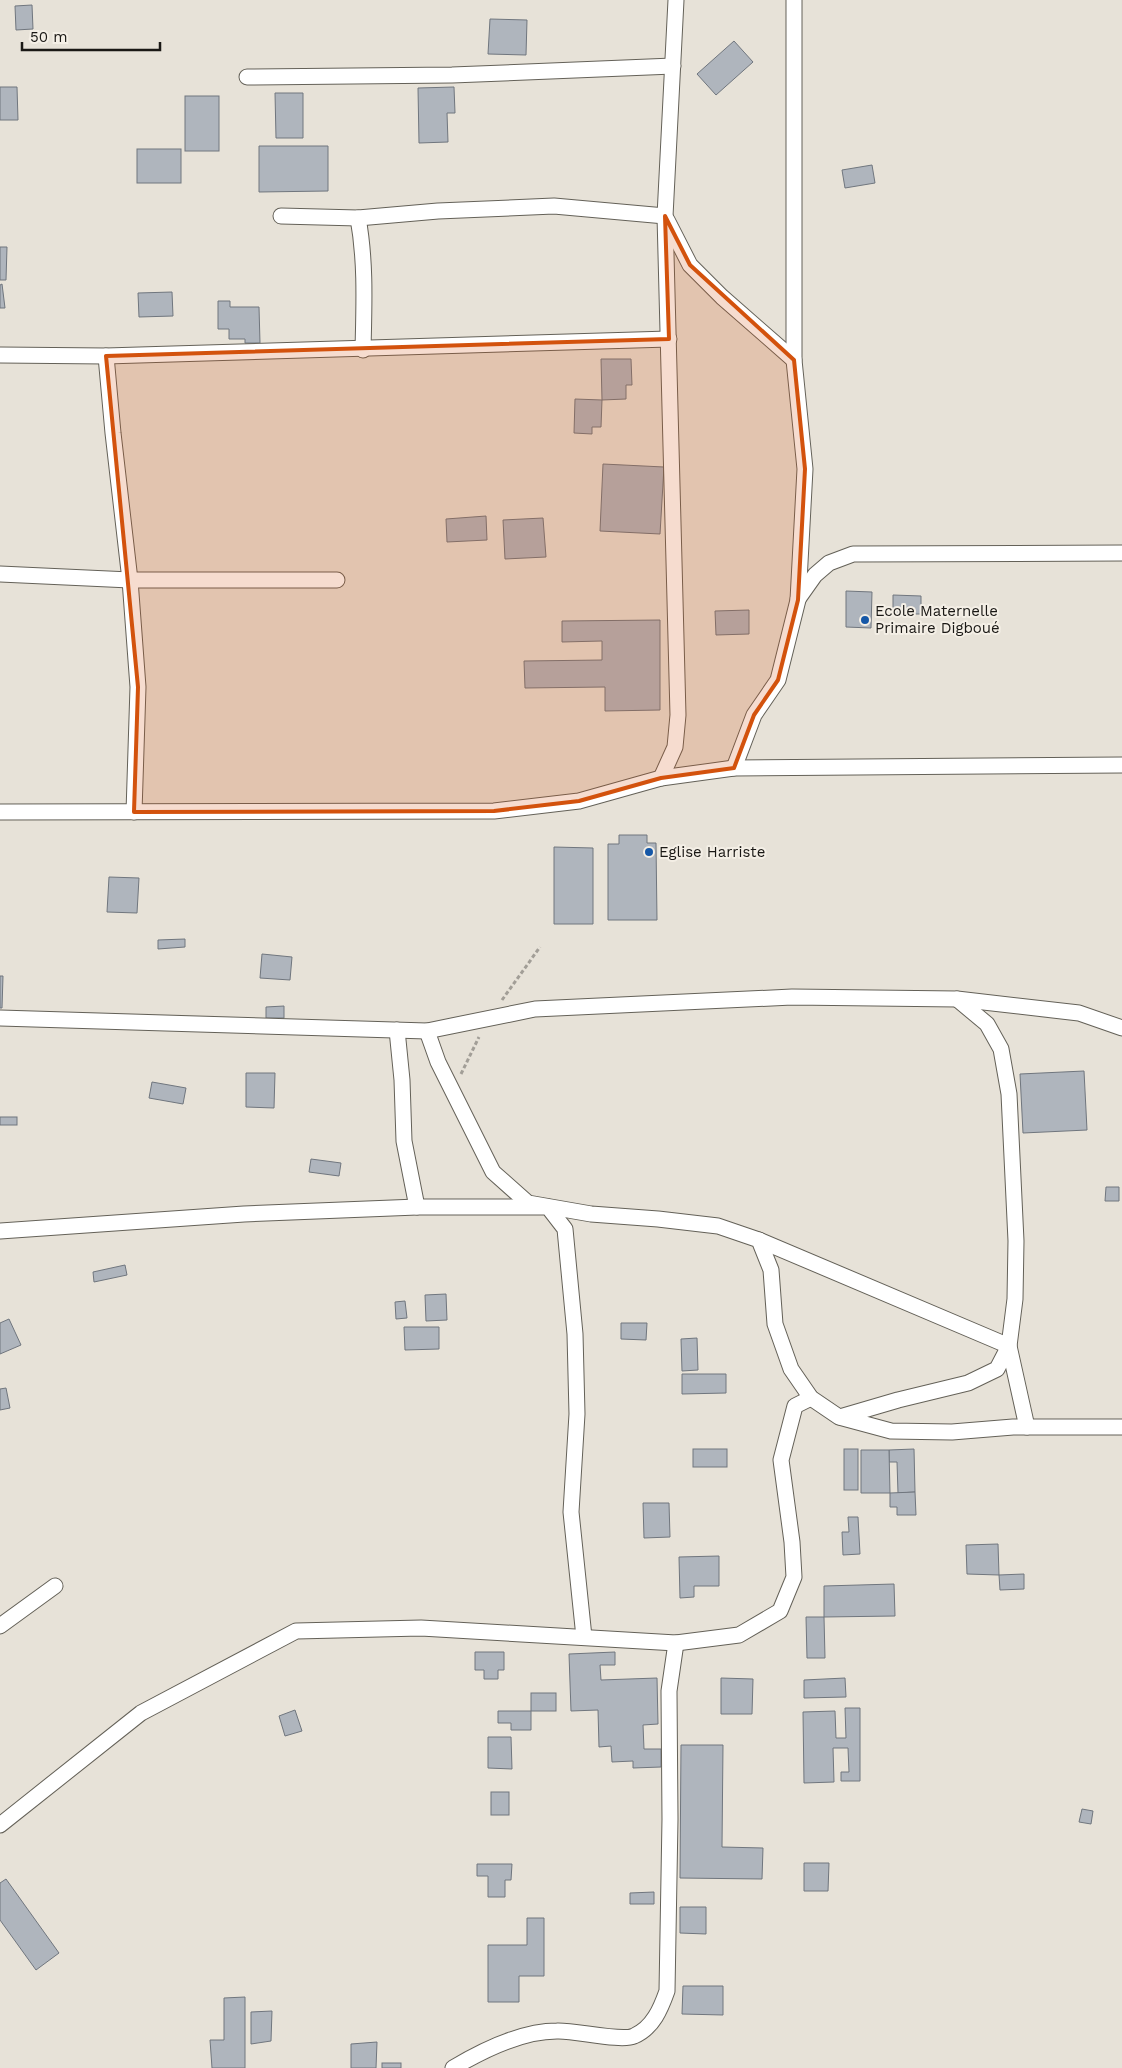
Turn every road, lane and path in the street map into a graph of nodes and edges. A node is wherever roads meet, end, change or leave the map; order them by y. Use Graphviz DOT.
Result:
graph roads {
  1 [pos="676,0"];
  2 [pos="794,0"];
  3 [pos="673,66"];
  4 [pos="247,77"];
  5 [pos="281,216"];
  6 [pos="665,216"];
  7 [pos="358,218"];
  8 [pos="669,339"];
  9 [pos="363,350"];
  10 [pos="0,355"];
  11 [pos="106,356"];
  12 [pos="794,360"];
  13 [pos="1122,553"];
  14 [pos="0,574"];
  15 [pos="130,580"];
  16 [pos="337,580"];
  17 [pos="798,600"];
  18 [pos="1122,765"];
  19 [pos="734,768"];
  20 [pos="661,778"];
  21 [pos="0,812"];
  22 [pos="134,812"];
  23 [pos="957,999"];
  24 [pos="0,1018"];
  25 [pos="1122,1028"];
  26 [pos="397,1030"];
  27 [pos="427,1031"];
  28 [pos="417,1207"];
  29 [pos="548,1207"];
  30 [pos="0,1231"];
  31 [pos="759,1240"];
  32 [pos="1009,1346"];
  33 [pos="811,1398"];
  34 [pos="839,1417"];
  35 [pos="1027,1427"];
  36 [pos="1122,1427"];
  37 [pos="55,1586"];
  38 [pos="0,1626"];
  39 [pos="584,1637"];
  40 [pos="676,1643"];
  41 [pos="1,1822"];
  42 [pos="453,2068"];
  1 -- 3 [label="street"];
  2 -- 12 [label="street"];
  3 -- 4 [label="street"];
  3 -- 6 [label="street"];
  5 -- 7 [label="street"];
  6 -- 7 [label="street"];
  6 -- 8 [label="street"];
  6 -- 12 [label="street"];
  7 -- 9 [label="street"];
  8 -- 9 [label="street"];
  8 -- 20 [label="street"];
  9 -- 11 [label="street"];
  10 -- 11 [label="street"];
  11 -- 15 [label="street"];
  12 -- 17 [label="street"];
  13 -- 17 [label="street"];
  14 -- 15 [label="street"];
  15 -- 16 [label="street"];
  15 -- 22 [label="street"];
  17 -- 19 [label="street"];
  18 -- 19 [label="street"];
  19 -- 20 [label="street"];
  20 -- 22 [label="street"];
  21 -- 22 [label="street"];
  23 -- 25 [label="street"];
  23 -- 27 [label="street"];
  23 -- 32 [label="street"];
  24 -- 26 [label="street"];
  26 -- 27 [label="street"];
  26 -- 28 [label="street"];
  27 -- 29 [label="street"];
  28 -- 29 [label="street"];
  28 -- 30 [label="street"];
  29 -- 31 [label="street"];
  29 -- 39 [label="street"];
  31 -- 32 [label="street"];
  31 -- 33 [label="street"];
  32 -- 34 [label="street"];
  32 -- 35 [label="street"];
  33 -- 34 [label="street"];
  33 -- 40 [label="street"];
  34 -- 35 [label="street"];
  35 -- 36 [label="street"];
  37 -- 38 [label="street"];
  39 -- 40 [label="street"];
  39 -- 41 [label="street"];
  40 -- 42 [label="street"];
}
